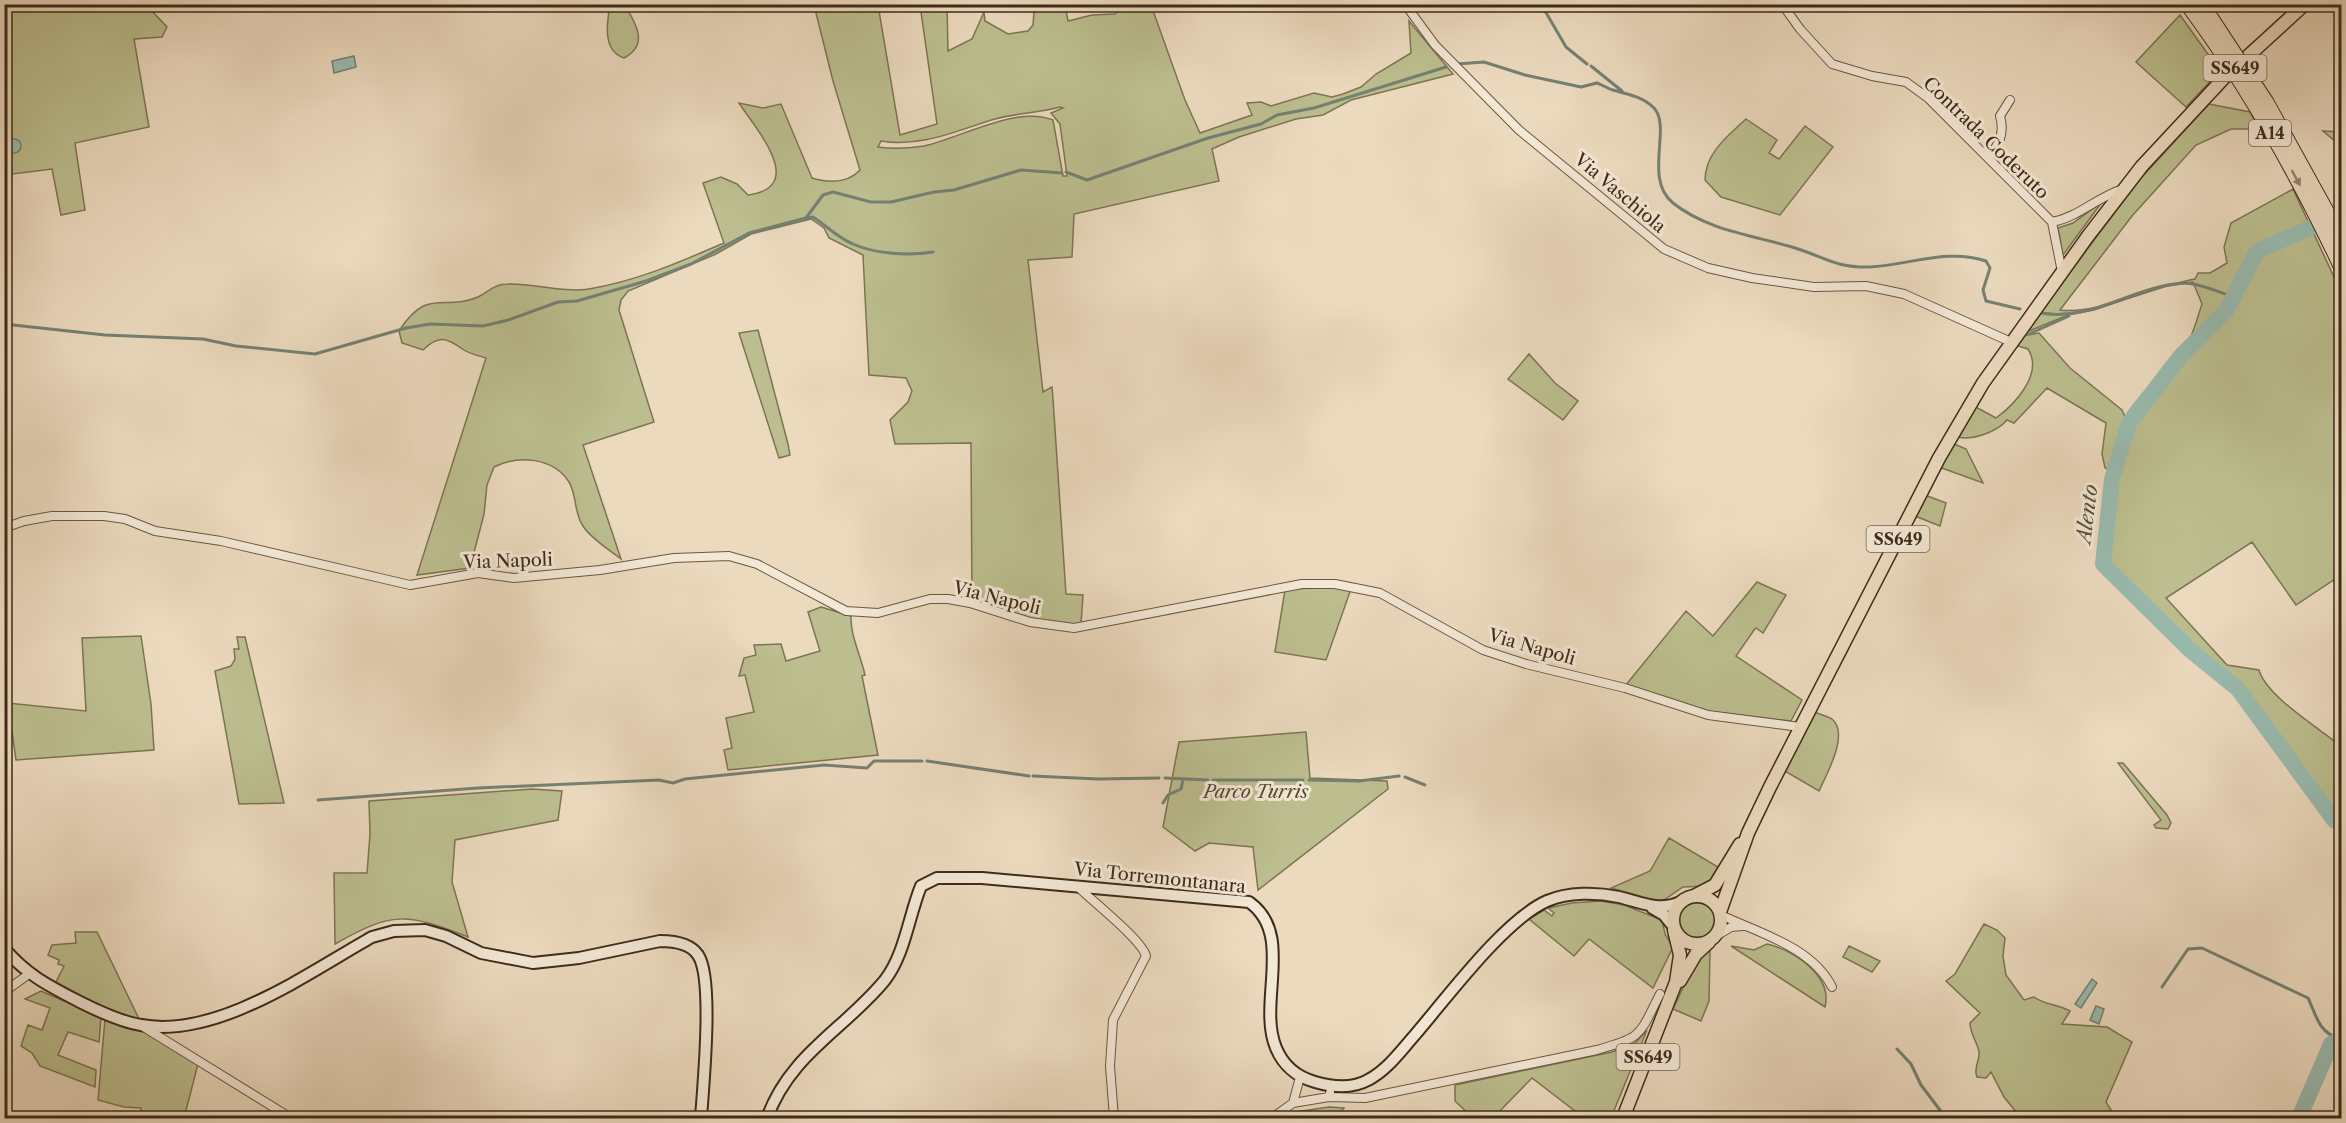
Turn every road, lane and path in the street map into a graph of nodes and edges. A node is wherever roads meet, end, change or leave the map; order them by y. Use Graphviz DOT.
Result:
graph roads {
  1 [pos="1405,4"];
  2 [pos="1782,4"];
  3 [pos="2187,4"];
  4 [pos="2202,4"];
  5 [pos="2305,4"];
  6 [pos="2010,100"];
  7 [pos="1988,159"];
  8 [pos="2123,189"];
  9 [pos="2052,222"];
  10 [pos="2342,239"];
  11 [pos="2342,269"];
  12 [pos="2062,272"];
  13 [pos="2011,342"];
  14 [pos="4,528"];
  15 [pos="1800,727"];
  16 [pos="1748,833"];
  17 [pos="1076,885"];
  18 [pos="1693,896"];
  19 [pos="1680,902"];
  20 [pos="1641,904"];
  21 [pos="1721,914"];
  22 [pos="1750,927"];
  23 [pos="1674,928"];
  24 [pos="1712,939"];
  25 [pos="4,948"];
  26 [pos="29,974"];
  27 [pos="1833,987"];
  28 [pos="4,992"];
  29 [pos="1666,995"];
  30 [pos="141,1025"];
  31 [pos="1300,1077"];
  32 [pos="1330,1092"];
  33 [pos="1293,1103"];
  34 [pos="291,1119"];
  35 [pos="701,1119"];
  36 [pos="767,1119"];
  37 [pos="1114,1119"];
  38 [pos="1272,1119"];
  39 [pos="1623,1119"];
  1 -- 13 [label="street, Via Vaschiola"];
  2 -- 7 [label="street, Contrada Coderuto"];
  3 -- 11 [label="highway, A14, one-way, bridge"];
  4 -- 10 [label="highway, A14, bridge"];
  5 -- 8 [label="main road, SS649"];
  6 -- 7 [label="street"];
  7 -- 9 [label="street, Contrada Coderuto"];
  8 -- 9 [label="street, Contrada Coderuto"];
  8 -- 12 [label="main road, SS649"];
  9 -- 12 [label="street, Contrada Coderuto"];
  12 -- 13 [label="main road, SS649"];
  13 -- 15 [label="main road, SS649"];
  14 -- 15 [label="street, Via Napoli"];
  15 -- 16 [label="main road, SS649"];
  16 -- 18 [label="main road, SS649"];
  16 -- 21 [label="main road, SS649"];
  17 -- 31 [label="street, Via Torremontanara"];
  17 -- 36 [label="street, Via Torremontanara"];
  17 -- 37 [label="street"];
  18 -- 19 [label="main road, SS649"];
  18 -- 21 [label="main road"];
  19 -- 20 [label="street"];
  19 -- 23 [label="main road, SS649"];
  20 -- 23 [label="street"];
  20 -- 32 [label="street"];
  21 -- 22 [label="street"];
  21 -- 24 [label="main road, SS649"];
  22 -- 24 [label="street"];
  22 -- 27 [label="street"];
  23 -- 24 [label="main road"];
  23 -- 29 [label="main road, SS649"];
  24 -- 29 [label="main road, SS649"];
  25 -- 26 [label="street"];
  26 -- 28 [label="street"];
  26 -- 30 [label="street"];
  29 -- 32 [label="street"];
  29 -- 39 [label="main road, SS649"];
  30 -- 34 [label="street"];
  30 -- 35 [label="street"];
  31 -- 32 [label="street"];
  31 -- 33 [label="street"];
  32 -- 33 [label="street"];
  33 -- 38 [label="street"];
}
